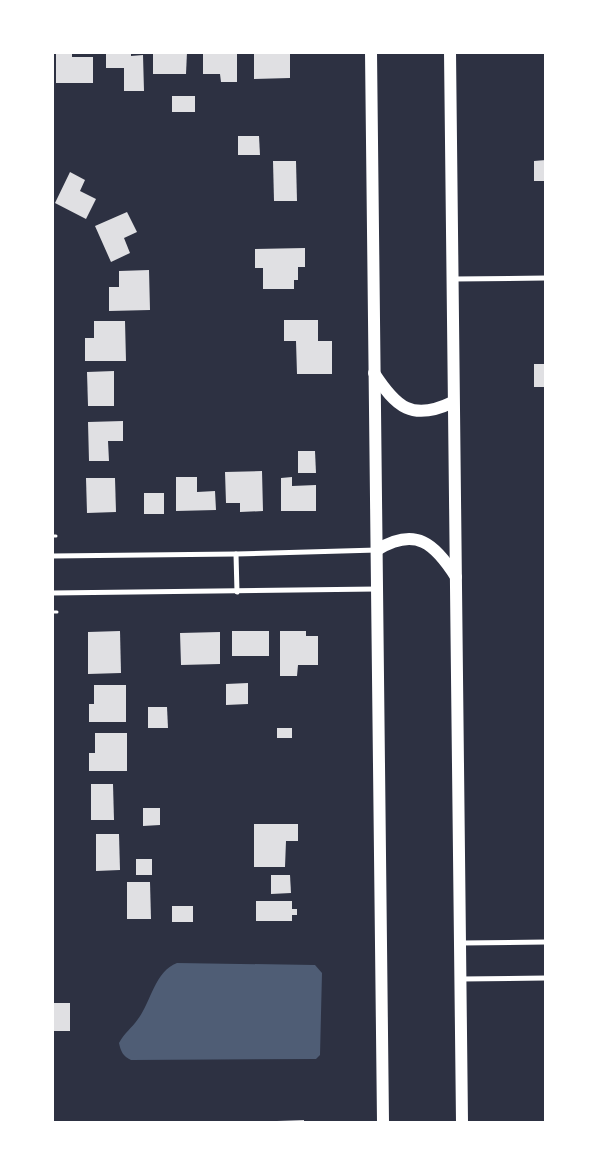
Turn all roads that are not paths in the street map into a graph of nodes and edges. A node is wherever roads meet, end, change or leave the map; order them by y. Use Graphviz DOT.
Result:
graph roads {
  1 [pos="371,52"];
  2 [pos="450,52"];
  3 [pos="546,278"];
  4 [pos="453,279"];
  5 [pos="374,372"];
  6 [pos="453,402"];
  7 [pos="377,550"];
  8 [pos="236,554"];
  9 [pos="52,556"];
  10 [pos="456,577"];
  11 [pos="378,590"];
  12 [pos="237,592"];
  13 [pos="52,593"];
  14 [pos="546,942"];
  15 [pos="460,943"];
  16 [pos="546,978"];
  17 [pos="460,979"];
  18 [pos="383,1122"];
  19 [pos="462,1122"];
  1 -- 5 [label="main road"];
  2 -- 4 [label="main road"];
  3 -- 4 [label="street"];
  4 -- 6 [label="main road"];
  5 -- 6 [label="main road"];
  5 -- 7 [label="main road"];
  6 -- 10 [label="main road"];
  7 -- 8 [label="street"];
  7 -- 10 [label="main road"];
  7 -- 11 [label="main road"];
  8 -- 9 [label="street"];
  8 -- 12 [label="street"];
  10 -- 15 [label="main road"];
  11 -- 12 [label="street"];
  11 -- 18 [label="main road"];
  12 -- 13 [label="street"];
  14 -- 15 [label="street"];
  15 -- 17 [label="main road"];
  16 -- 17 [label="street"];
  17 -- 19 [label="main road"];
}
